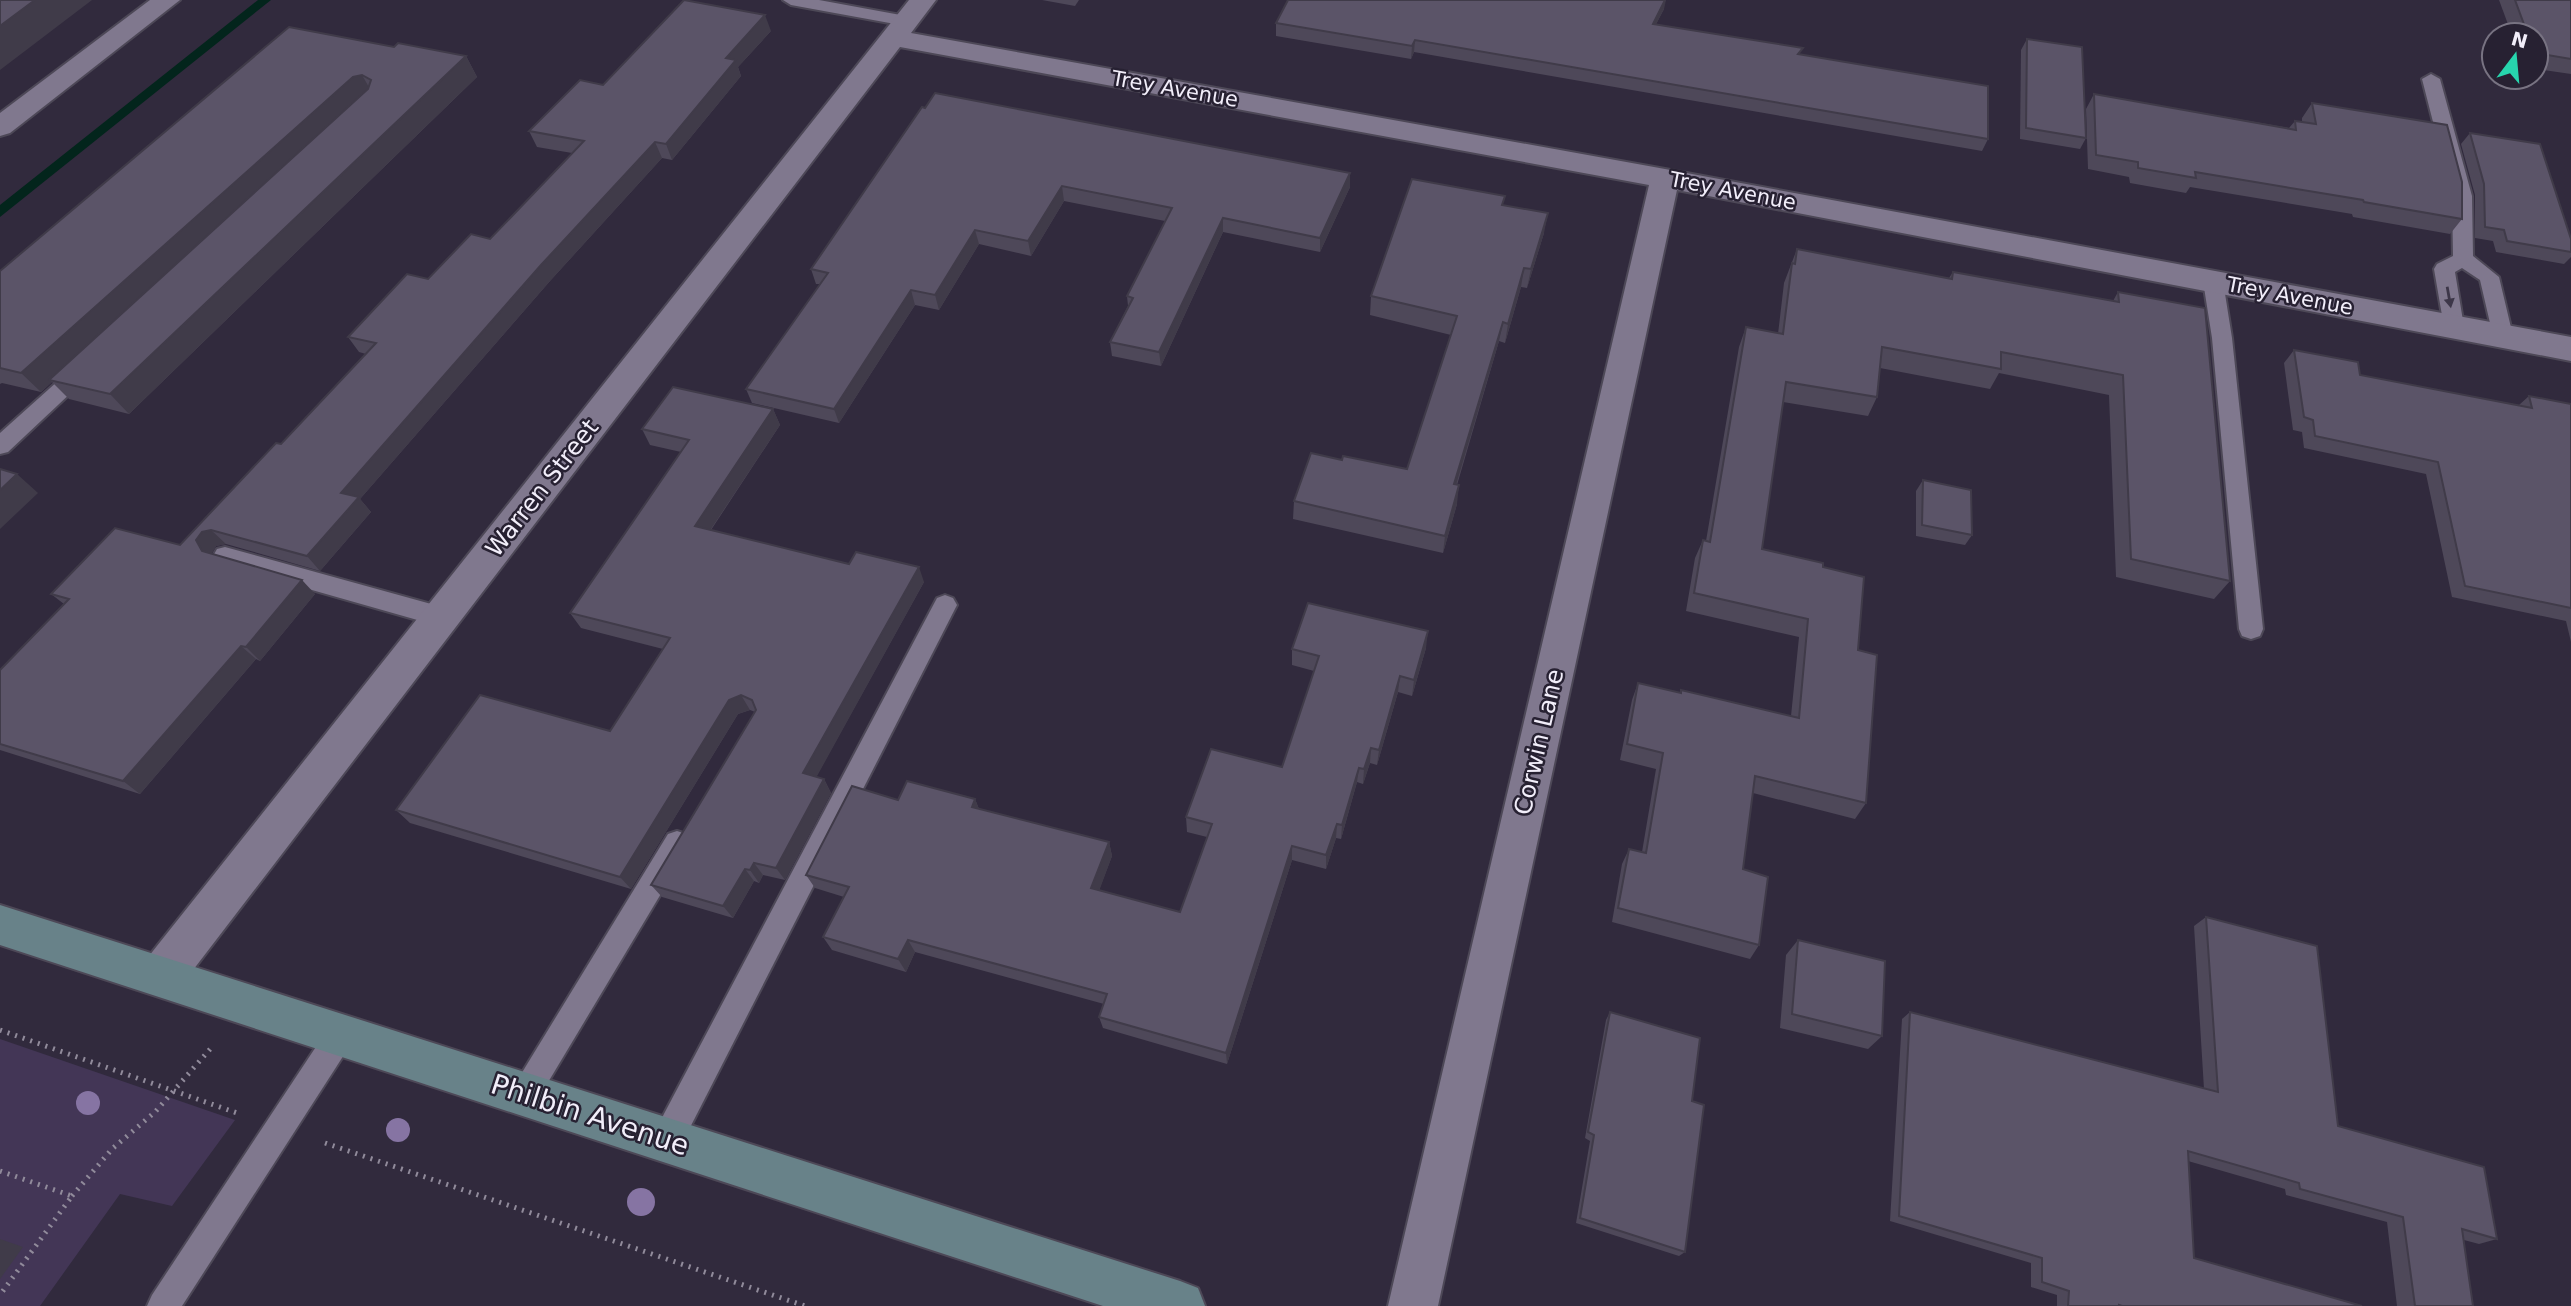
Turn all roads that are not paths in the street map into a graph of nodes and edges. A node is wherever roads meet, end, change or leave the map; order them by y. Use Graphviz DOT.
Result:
graph roads {
  1 [pos="167,0"];
  2 [pos="791,0"];
  3 [pos="907,20"];
  4 [pos="2431,79"];
  5 [pos="0,127"];
  6 [pos="1665,178"];
  7 [pos="2463,259"];
  8 [pos="2213,281"];
  9 [pos="2454,327"];
  10 [pos="2503,336"];
  11 [pos="2571,349"];
  12 [pos="101,353"];
  13 [pos="0,446"];
  14 [pos="225,556"];
  15 [pos="944,605"];
  16 [pos="442,617"];
  17 [pos="2251,629"];
  18 [pos="691,818"];
  19 [pos="0,925"];
  20 [pos="161,976"];
  21 [pos="341,1034"];
  22 [pos="525,1094"];
  23 [pos="667,1140"];
  24 [pos="1151,1302"];
  25 [pos="163,1306"];
  26 [pos="1413,1306"];
  1 -- 5 [label="street"];
  2 -- 3 [label="lane"];
  3 -- 6 [label="street, Trey Avenue"];
  3 -- 16 [label="street, Warren Street"];
  4 -- 7 [label="lane"];
  6 -- 8 [label="street, Trey Avenue"];
  6 -- 26 [label="street, Corwin Lane"];
  7 -- 9 [label="lane, one-way"];
  7 -- 10 [label="lane"];
  8 -- 9 [label="street, Trey Avenue"];
  8 -- 17 [label="lane"];
  9 -- 10 [label="street, Trey Avenue"];
  10 -- 11 [label="street, Trey Avenue"];
  12 -- 13 [label="lane"];
  14 -- 16 [label="lane"];
  15 -- 23 [label="lane"];
  16 -- 20 [label="street, Warren Street"];
  18 -- 22 [label="lane"];
  19 -- 20 [label="street, Philbin Avenue"];
  20 -- 21 [label="street, Philbin Avenue"];
  21 -- 22 [label="street, Philbin Avenue"];
  21 -- 25 [label="lane"];
  22 -- 23 [label="street, Philbin Avenue"];
  23 -- 24 [label="street, Philbin Avenue"];
}
